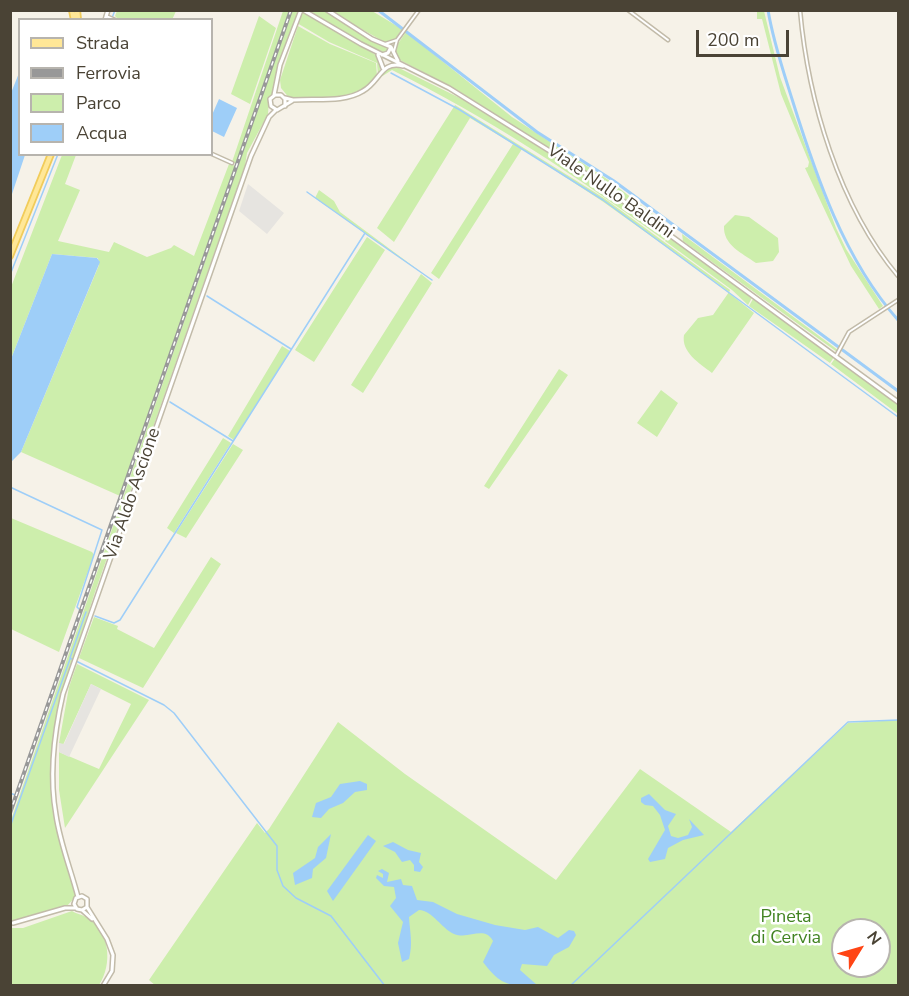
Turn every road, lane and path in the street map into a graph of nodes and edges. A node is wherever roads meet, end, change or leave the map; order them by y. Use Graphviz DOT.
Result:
graph roads {
  1 [pos="108,10"];
  2 [pos="302,10"];
  3 [pos="327,10"];
  4 [pos="419,10"];
  5 [pos="628,10"];
  6 [pos="800,10"];
  7 [pos="107,17"];
  8 [pos="668,40"];
  9 [pos="384,44"];
  10 [pos="394,44"];
  11 [pos="375,52"];
  12 [pos="382,55"];
  13 [pos="399,63"];
  14 [pos="411,68"];
  15 [pos="383,70"];
  16 [pos="277,86"];
  17 [pos="274,95"];
  18 [pos="284,97"];
  19 [pos="293,100"];
  20 [pos="270,106"];
  21 [pos="285,106"];
  22 [pos="276,110"];
  23 [pos="269,117"];
  24 [pos="213,154"];
  25 [pos="50,156"];
  26 [pos="232,163"];
  27 [pos="10,256"];
  28 [pos="898,276"];
  29 [pos="898,300"];
  30 [pos="837,354"];
  31 [pos="898,402"];
  32 [pos="74,880"];
  33 [pos="84,896"];
  34 [pos="78,897"];
  35 [pos="74,902"];
  36 [pos="87,907"];
  37 [pos="65,908"];
  38 [pos="77,909"];
  39 [pos="82,910"];
  40 [pos="14,923"];
  41 [pos="98,924"];
  42 [pos="103,986"];
  1 -- 7 [label="street"];
  2 -- 11 [label="street, Viale Nullo Baldini"];
  2 -- 16 [label="street"];
  3 -- 9 [label="street"];
  4 -- 10 [label="street"];
  5 -- 8 [label="street"];
  6 -- 28 [label="street"];
  9 -- 10 [label="street"];
  9 -- 10 [label="street"];
  10 -- 12 [label="street"];
  10 -- 13 [label="street"];
  11 -- 12 [label="street, Viale Nullo Baldini"];
  11 -- 15 [label="street"];
  12 -- 13 [label="street, Viale Nullo Baldini"];
  13 -- 14 [label="street, Viale Nullo Baldini"];
  14 -- 15 [label="street"];
  14 -- 30 [label="street, Viale Nullo Baldini"];
  15 -- 19 [label="street"];
  16 -- 17 [label="street"];
  16 -- 18 [label="street"];
  17 -- 18 [label="street"];
  17 -- 20 [label="street"];
  18 -- 19 [label="street"];
  18 -- 21 [label="street"];
  19 -- 21 [label="street"];
  20 -- 22 [label="street"];
  20 -- 23 [label="street"];
  21 -- 22 [label="street"];
  22 -- 23 [label="street"];
  23 -- 32 [label="street, Via Aldo Ascione"];
  24 -- 26 [label="street"];
  25 -- 27 [label="main road"];
  29 -- 30 [label="street"];
  30 -- 31 [label="street, Viale Nullo Baldini"];
  32 -- 33 [label="street, Via Aldo Ascione"];
  32 -- 34 [label="street, Via Aldo Ascione"];
  33 -- 34 [label="street"];
  33 -- 36 [label="street"];
  34 -- 35 [label="street"];
  35 -- 37 [label="street"];
  35 -- 38 [label="street"];
  36 -- 39 [label="street"];
  36 -- 41 [label="street"];
  37 -- 38 [label="street"];
  37 -- 40 [label="street"];
  38 -- 39 [label="street"];
  39 -- 41 [label="street"];
  41 -- 42 [label="street"];
}
